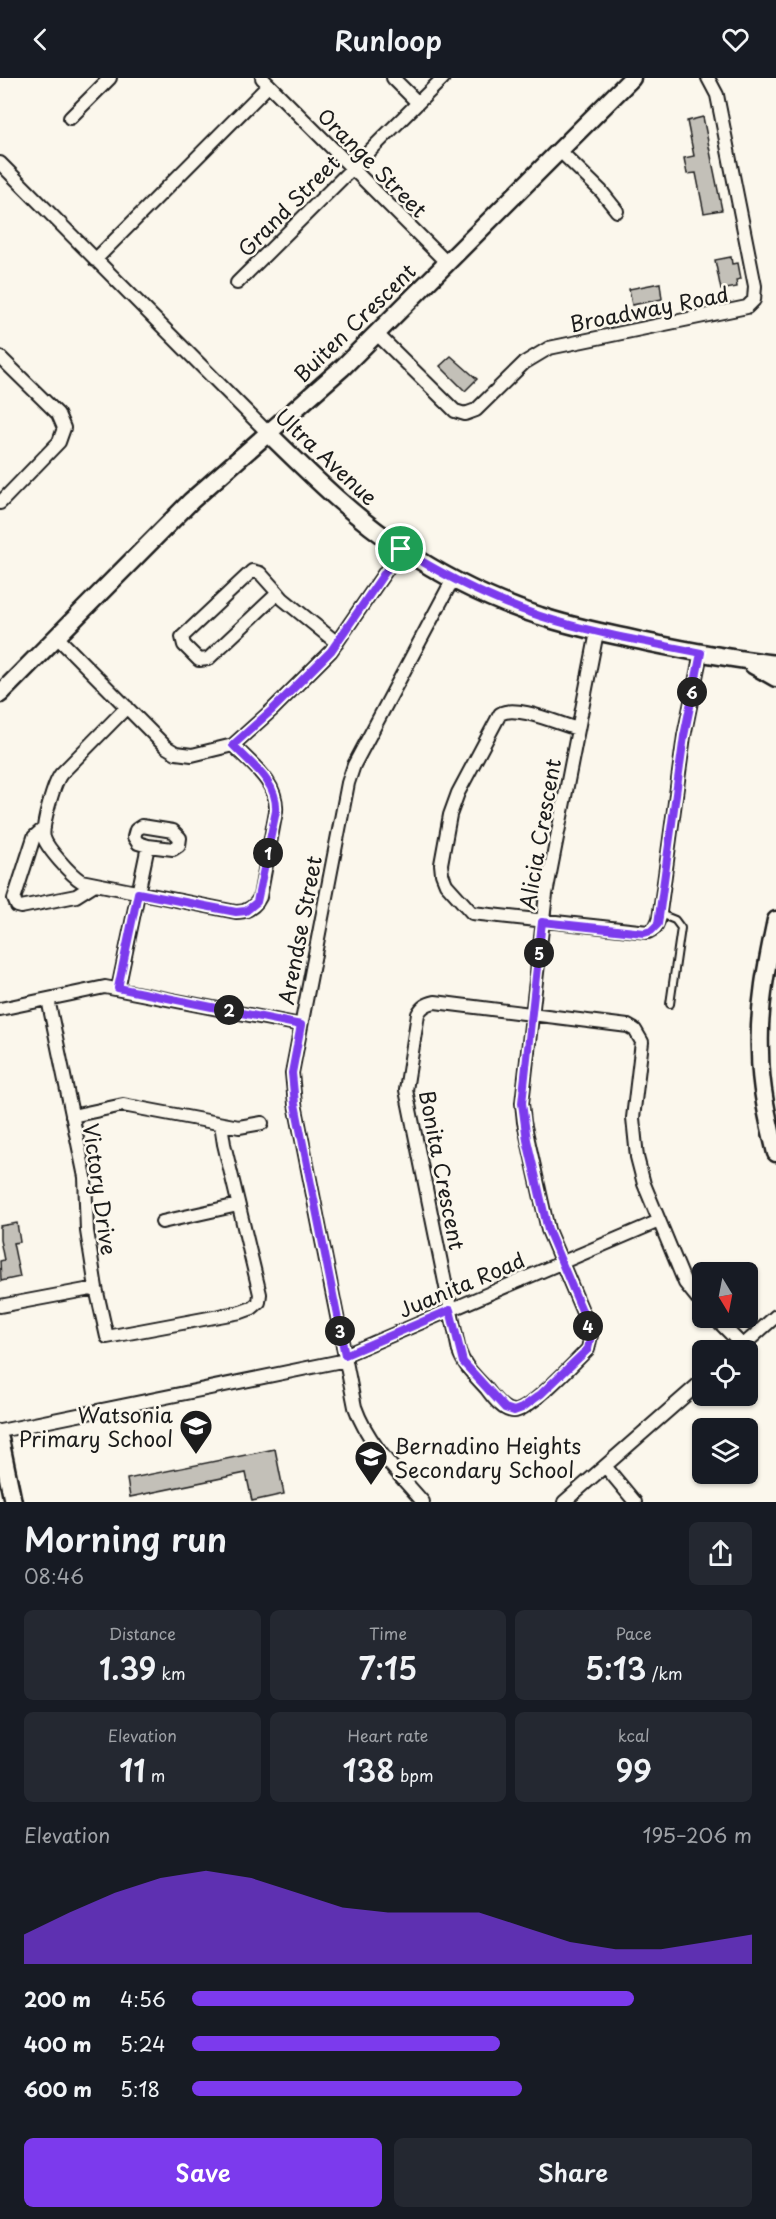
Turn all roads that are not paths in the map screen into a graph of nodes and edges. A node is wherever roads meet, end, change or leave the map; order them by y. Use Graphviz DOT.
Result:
graph roads {
  1 [pos="110,78"];
  2 [pos="393,78"];
  3 [pos="443,78"];
  4 [pos="632,78"];
  5 [pos="708,78"];
  6 [pos="265,82"];
  7 [pos="418,103"];
  8 [pos="70,118"];
  9 [pos="559,150"];
  10 [pos="0,164"];
  11 [pos="352,168"];
  12 [pos="617,211"];
  13 [pos="95,260"];
  14 [pos="447,263"];
  15 [pos="237,283"];
  16 [pos="376,333"];
  17 [pos="0,357"];
  18 [pos="268,433"];
  19 [pos="0,503"];
  20 [pos="401,549"];
  21 [pos="453,579"];
  22 [pos="278,593"];
  23 [pos="597,632"];
  24 [pos="56,636"];
  25 [pos="337,643"];
  26 [pos="701,653"];
  27 [pos="738,660"];
  28 [pos="776,664"];
  29 [pos="776,678"];
  30 [pos="0,694"];
  31 [pos="127,707"];
  32 [pos="578,729"];
  33 [pos="233,745"];
  34 [pos="44,828"];
  35 [pos="148,846"];
  36 [pos="95,884"];
  37 [pos="138,893"];
  38 [pos="660,913"];
  39 [pos="776,920"];
  40 [pos="542,922"];
  41 [pos="118,988"];
  42 [pos="48,999"];
  43 [pos="670,1004"];
  44 [pos="0,1009"];
  45 [pos="532,1014"];
  46 [pos="301,1025"];
  47 [pos="72,1116"];
  48 [pos="262,1123"];
  49 [pos="221,1124"];
  50 [pos="776,1153"];
  51 [pos="238,1206"];
  52 [pos="659,1221"];
  53 [pos="162,1222"];
  54 [pos="562,1263"];
  55 [pos="96,1288"];
  56 [pos="692,1294"];
  57 [pos="0,1306"];
  58 [pos="450,1310"];
  59 [pos="774,1323"];
  60 [pos="723,1328"];
  61 [pos="733,1340"];
  62 [pos="751,1340"];
  63 [pos="345,1357"];
  64 [pos="692,1391"];
  65 [pos="0,1431"];
  66 [pos="0,1439"];
  67 [pos="605,1466"];
  68 [pos="12,1502"];
  69 [pos="423,1502"];
  70 [pos="564,1502"];
  71 [pos="635,1502"];
  1 -- 8 [label="street"];
  2 -- 7 [label="street"];
  3 -- 7 [label="street, Grand Street"];
  4 -- 9 [label="street, Buiten Crescent"];
  5 -- 16 [label="street, Broadway Road"];
  6 -- 11 [label="street, Orange Street"];
  6 -- 13 [label="street, Orange Street"];
  7 -- 11 [label="street, Grand Street"];
  9 -- 12 [label="street"];
  9 -- 14 [label="street, Buiten Crescent"];
  10 -- 13 [label="street, Ultra Avenue"];
  11 -- 14 [label="street, Orange Street"];
  11 -- 15 [label="street, Grand Street"];
  13 -- 18 [label="street, Ultra Avenue"];
  14 -- 16 [label="street, Buiten Crescent"];
  16 -- 18 [label="street, Buiten Crescent"];
  17 -- 19 [label="street"];
  18 -- 20 [label="street, Ultra Avenue"];
  18 -- 24 [label="street, Buiten Crescent"];
  20 -- 21 [label="street, Ultra Avenue"];
  20 -- 25 [label="street"];
  21 -- 23 [label="street, Ultra Avenue"];
  21 -- 46 [label="street, Arendse Street"];
  22 -- 22 [label="street"];
  22 -- 25 [label="street"];
  23 -- 26 [label="street, Ultra Avenue"];
  23 -- 32 [label="street, Alicia Crescent"];
  24 -- 30 [label="street, Buiten Crescent"];
  24 -- 31 [label="street"];
  25 -- 33 [label="street"];
  26 -- 27 [label="street, Ultra Avenue"];
  26 -- 38 [label="street"];
  27 -- 28 [label="street, Ultra Avenue"];
  27 -- 29 [label="street, Ultra Avenue"];
  31 -- 33 [label="street"];
  31 -- 34 [label="street"];
  32 -- 40 [label="street, Alicia Crescent"];
  32 -- 40 [label="street"];
  33 -- 37 [label="street"];
  34 -- 36 [label="street"];
  34 -- 36 [label="street"];
  35 -- 37 [label="street"];
  36 -- 37 [label="street"];
  37 -- 41 [label="street"];
  38 -- 40 [label="street"];
  38 -- 43 [label="lane"];
  39 -- 50 [label="street"];
  40 -- 45 [label="street, Alicia Crescent"];
  41 -- 42 [label="street"];
  41 -- 46 [label="street"];
  42 -- 44 [label="street"];
  42 -- 47 [label="street, Victory Drive"];
  45 -- 52 [label="street, Bonita Crescent"];
  45 -- 54 [label="street, Alicia Crescent"];
  45 -- 58 [label="street, Bonita Crescent"];
  46 -- 63 [label="street, Arendse Street"];
  47 -- 49 [label="street"];
  47 -- 55 [label="street, Victory Drive"];
  48 -- 49 [label="street"];
  49 -- 51 [label="street"];
  51 -- 53 [label="street"];
  51 -- 55 [label="street"];
  52 -- 54 [label="street, Juanita Road"];
  52 -- 56 [label="street, Bonita Crescent"];
  54 -- 58 [label="street, Juanita Road"];
  54 -- 58 [label="street, Alicia Crescent"];
  55 -- 57 [label="street, Victory Drive"];
  58 -- 63 [label="street, Juanita Road"];
  59 -- 62 [label="street"];
  60 -- 61 [label="street"];
  63 -- 65 [label="street, Juanita Road"];
  63 -- 69 [label="street, Arendse Street"];
  64 -- 67 [label="street"];
  66 -- 68 [label="street"];
  67 -- 70 [label="street"];
  67 -- 71 [label="street"];
}
